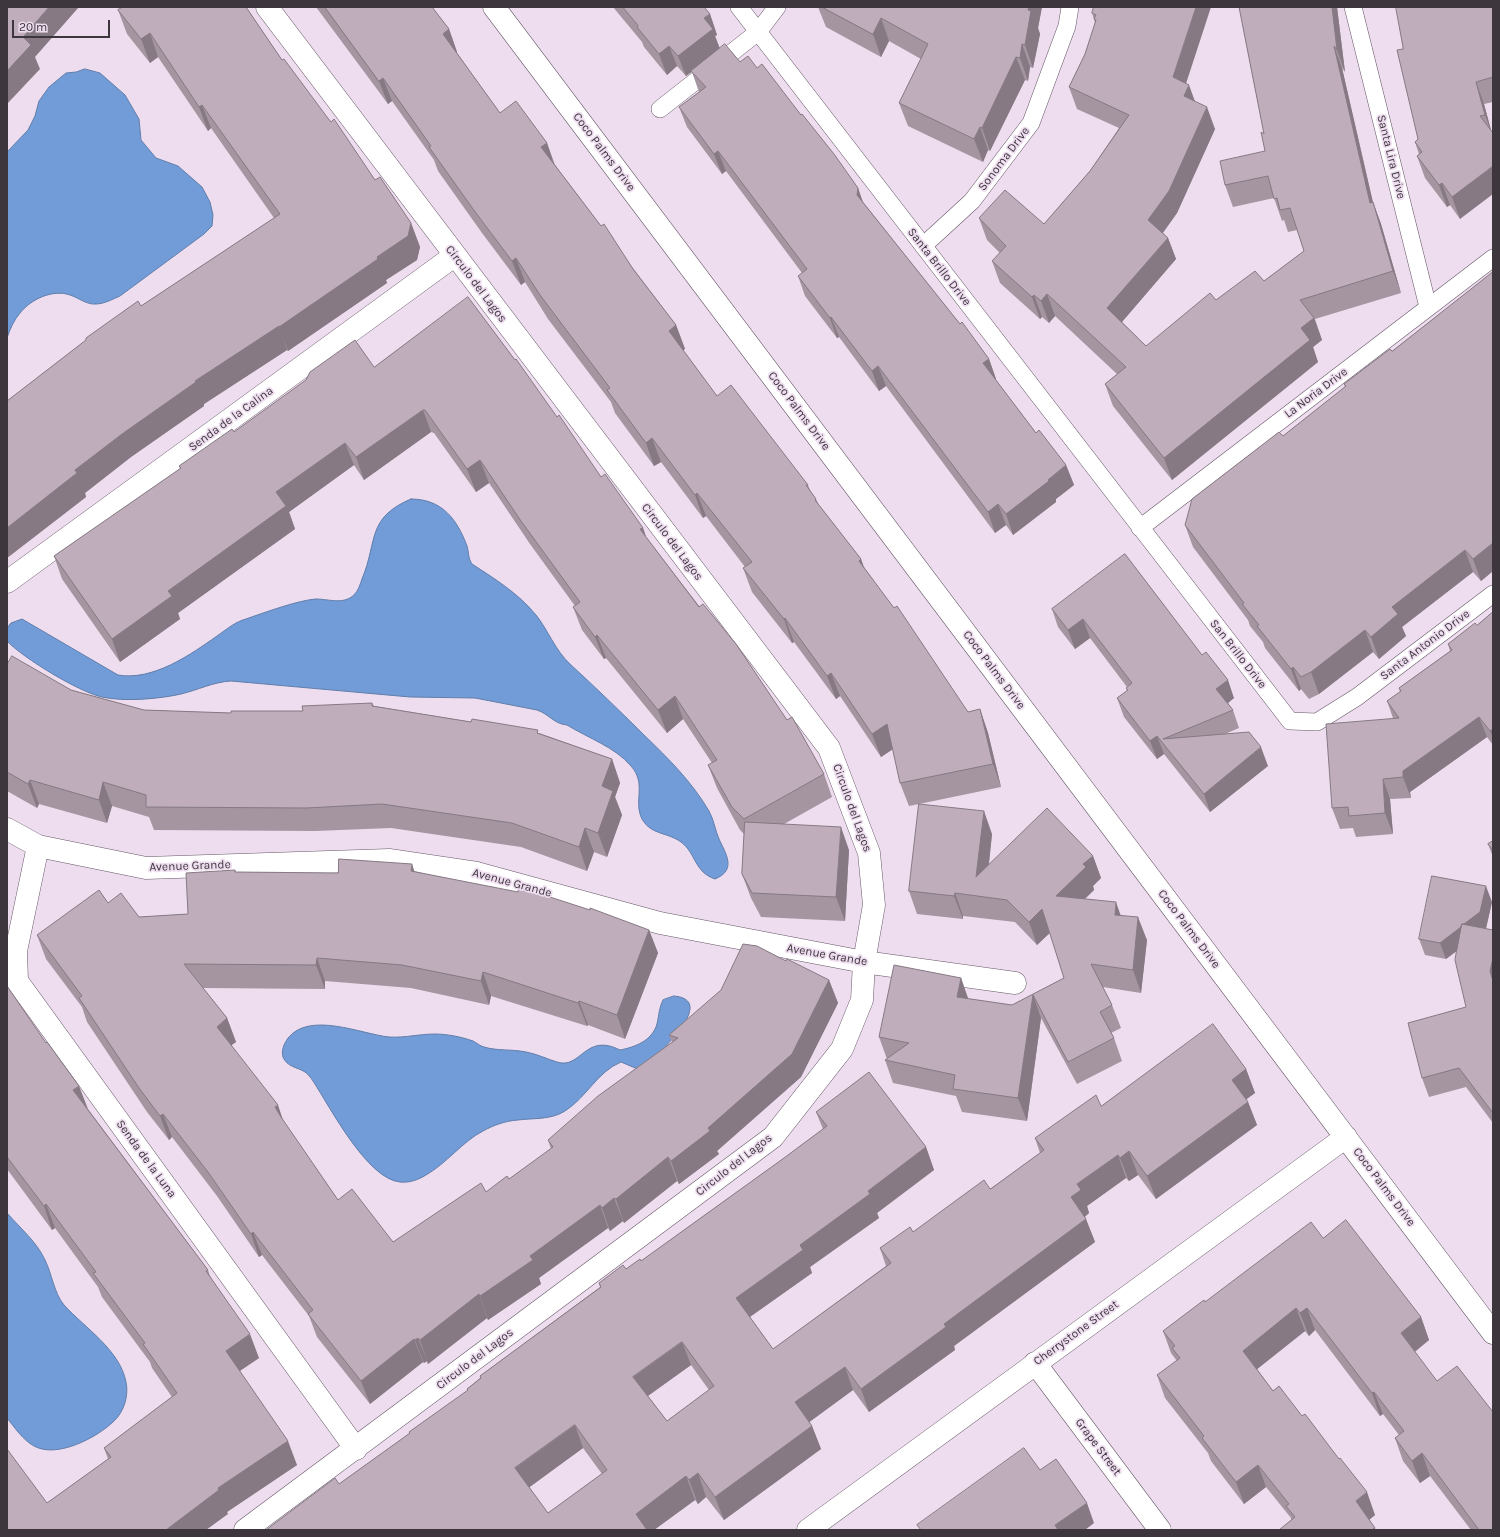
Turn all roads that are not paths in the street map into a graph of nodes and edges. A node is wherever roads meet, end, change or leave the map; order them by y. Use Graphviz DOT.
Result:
graph roads {
  1 [pos="267,7"];
  2 [pos="494,7"];
  3 [pos="739,7"];
  4 [pos="777,7"];
  5 [pos="1070,7"];
  6 [pos="1353,7"];
  7 [pos="758,32"];
  8 [pos="660,109"];
  9 [pos="923,246"];
  10 [pos="454,256"];
  11 [pos="1493,258"];
  12 [pos="1428,307"];
  13 [pos="1140,528"];
  14 [pos="7,582"];
  15 [pos="1493,594"];
  16 [pos="1357,696"];
  17 [pos="7,829"];
  18 [pos="38,846"];
  19 [pos="864,962"];
  20 [pos="1015,983"];
  21 [pos="1346,1137"];
  22 [pos="1493,1333"];
  23 [pos="1035,1363"];
  24 [pos="356,1449"];
  25 [pos="245,1530"];
  26 [pos="808,1530"];
  27 [pos="1160,1530"];
  1 -- 10 [label="street, Circulo del Lagos"];
  2 -- 21 [label="street, Coco Palms Drive"];
  3 -- 7 [label="lane, Santa Brillo Drive"];
  4 -- 7 [label="lane"];
  5 -- 9 [label="lane, Sonoma Drive"];
  6 -- 12 [label="lane, Santa Lira Drive"];
  7 -- 8 [label="lane"];
  7 -- 9 [label="lane, Santa Brillo Drive"];
  9 -- 13 [label="lane, Santa Brillo Drive"];
  10 -- 14 [label="street, Senda de la Calina"];
  10 -- 19 [label="street, Circulo del Lagos"];
  11 -- 12 [label="lane, La Noria Drive"];
  12 -- 13 [label="lane, La Noria Drive"];
  13 -- 16 [label="lane, San Brillo Drive"];
  15 -- 16 [label="lane, Santa Antonio Drive"];
  17 -- 18 [label="street, Avenue Grande"];
  18 -- 19 [label="street, Avenue Grande"];
  18 -- 24 [label="street, Senda de la Luna"];
  19 -- 20 [label="street, Avenue Grande"];
  19 -- 24 [label="street, Circulo del Lagos"];
  21 -- 22 [label="street, Coco Palms Drive"];
  21 -- 23 [label="street, Cherrystone Street"];
  23 -- 26 [label="street, Cherrystone Street"];
  23 -- 27 [label="street, Grape Street"];
  24 -- 25 [label="street, Circulo del Lagos"];
}
